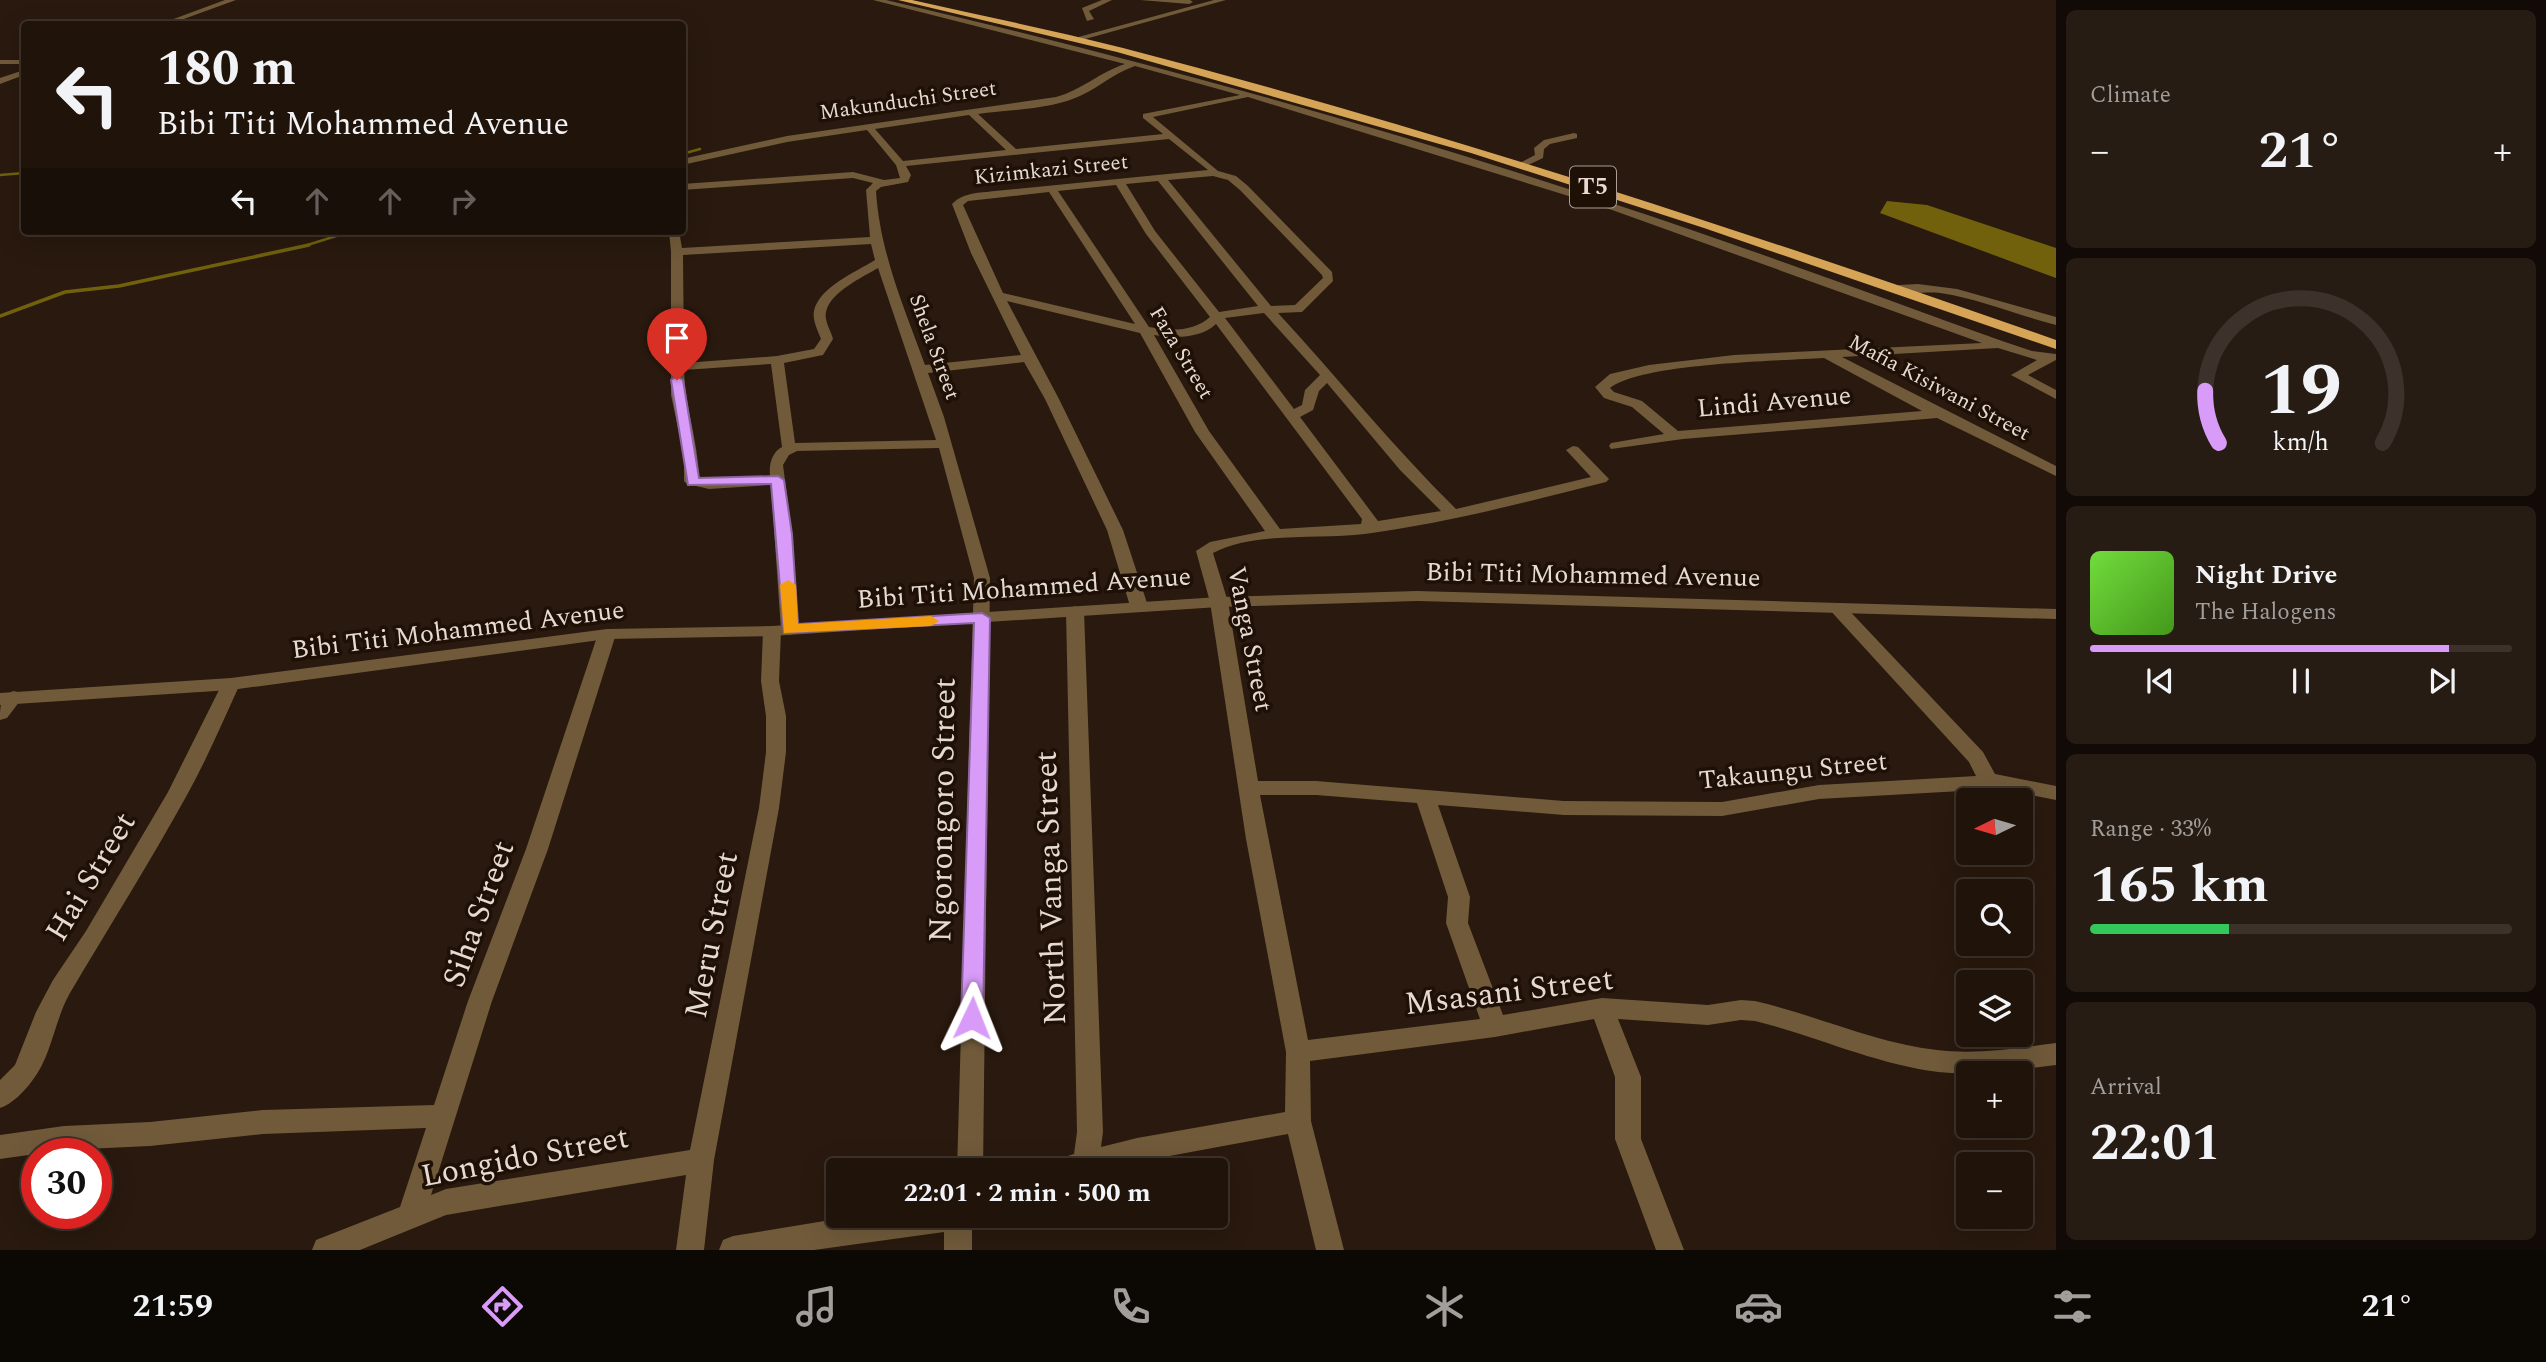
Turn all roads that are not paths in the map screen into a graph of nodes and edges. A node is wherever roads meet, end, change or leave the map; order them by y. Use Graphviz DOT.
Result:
graph roads {
  1 [pos="232,0"];
  2 [pos="877,0"];
  3 [pos="902,0"];
  4 [pos="1108,0"];
  5 [pos="1144,0"];
  6 [pos="1222,0"];
  7 [pos="1203,5"];
  8 [pos="1090,19"];
  9 [pos="172,21"];
  10 [pos="1075,39"];
  11 [pos="1152,59"];
  12 [pos="0,62"];
  13 [pos="21,62"];
  14 [pos="1132,64"];
  15 [pos="21,73"];
  16 [pos="0,81"];
  17 [pos="1264,90"];
  18 [pos="1250,96"];
  19 [pos="972,113"];
  20 [pos="869,126"];
  21 [pos="1574,135"];
  22 [pos="1173,136"];
  23 [pos="1015,153"];
  24 [pos="686,161"];
  25 [pos="901,164"];
  26 [pos="1521,165"];
  27 [pos="1214,173"];
  28 [pos="1161,178"];
  29 [pos="883,183"];
  30 [pos="1120,183"];
  31 [pos="686,187"];
  32 [pos="1052,188"];
  33 [pos="675,235"];
  34 [pos="876,240"];
  35 [pos="677,252"];
  36 [pos="881,261"];
  37 [pos="1899,289"];
  38 [pos="1000,296"];
  39 [pos="1267,309"];
  40 [pos="1217,317"];
  41 [pos="2056,324"];
  42 [pos="1145,330"];
  43 [pos="2000,345"];
  44 [pos="2054,351"];
  45 [pos="1826,354"];
  46 [pos="1029,358"];
  47 [pos="777,360"];
  48 [pos="677,367"];
  49 [pos="918,370"];
  50 [pos="1329,377"];
  51 [pos="2056,395"];
  52 [pos="1938,414"];
  53 [pos="1291,416"];
  54 [pos="1675,436"];
  55 [pos="944,444"];
  56 [pos="1616,446"];
  57 [pos="789,448"];
  58 [pos="1573,450"];
  59 [pos="2056,472"];
  60 [pos="778,480"];
  61 [pos="1453,514"];
  62 [pos="1369,527"];
  63 [pos="1277,536"];
  64 [pos="1219,602"];
  65 [pos="1139,606"];
  66 [pos="1837,608"];
  67 [pos="1075,611"];
  68 [pos="2056,614"];
  69 [pos="982,618"];
  70 [pos="781,630"];
  71 [pos="607,634"];
  72 [pos="231,684"];
  73 [pos="7,698"];
  74 [pos="0,714"];
  75 [pos="1986,779"];
  76 [pos="1250,788"];
  77 [pos="2056,793"];
  78 [pos="1425,796"];
  79 [pos="1602,1008"];
  80 [pos="1494,1027"];
  81 [pos="1298,1052"];
  82 [pos="2056,1054"];
  83 [pos="0,1097"];
  84 [pos="443,1116"];
  85 [pos="1298,1121"];
  86 [pos="0,1147"];
  87 [pos="970,1158"];
  88 [pos="1087,1158"];
  89 [pos="1106,1158"];
  90 [pos="701,1160"];
  91 [pos="411,1215"];
  92 [pos="858,1228"];
  93 [pos="957,1228"];
  94 [pos="326,1250"];
  95 [pos="690,1250"];
  96 [pos="733,1250"];
  97 [pos="958,1250"];
  98 [pos="1330,1250"];
  99 [pos="1670,1250"];
  1 -- 9 [label="street"];
  2 -- 14 [label="street"];
  3 -- 10 [label="highway, T5"];
  4 -- 8 [label="street"];
  5 -- 7 [label="street"];
  6 -- 7 [label="street"];
  7 -- 10 [label="street"];
  10 -- 11 [label="highway, T5"];
  11 -- 14 [label="street, Makunduchi Street"];
  11 -- 17 [label="highway, T5"];
  12 -- 13 [label="street"];
  14 -- 18 [label="street"];
  14 -- 19 [label="street, Makunduchi Street"];
  15 -- 16 [label="street"];
  17 -- 18 [label="street, Kizimkazi Street"];
  17 -- 26 [label="highway, T5"];
  18 -- 22 [label="street, Kizimkazi Street"];
  18 -- 43 [label="street"];
  19 -- 20 [label="street, Makunduchi Street"];
  19 -- 23 [label="street"];
  20 -- 24 [label="street, Makunduchi Street"];
  20 -- 25 [label="street"];
  21 -- 26 [label="street"];
  22 -- 23 [label="street"];
  22 -- 27 [label="street, Kizimkazi Street"];
  23 -- 25 [label="street"];
  25 -- 29 [label="street, Shela Street"];
  26 -- 37 [label="highway, T5"];
  27 -- 28 [label="street, Kizimkazi Street"];
  27 -- 39 [label="street"];
  28 -- 30 [label="street, Kizimkazi Street"];
  28 -- 39 [label="street"];
  29 -- 31 [label="street"];
  29 -- 34 [label="street, Shela Street"];
  30 -- 32 [label="street, Kizimkazi Street"];
  30 -- 40 [label="street"];
  32 -- 38 [label="street, Kizimkazi Street"];
  32 -- 42 [label="street, Faza Street"];
  33 -- 35 [label="street"];
  34 -- 35 [label="street"];
  34 -- 36 [label="street, Shela Street"];
  35 -- 48 [label="street"];
  36 -- 47 [label="street"];
  36 -- 49 [label="street, Shela Street"];
  37 -- 41 [label="street"];
  37 -- 44 [label="highway, T5"];
  38 -- 42 [label="street"];
  38 -- 46 [label="street, Kizimkazi Street"];
  39 -- 40 [label="street"];
  39 -- 50 [label="street"];
  40 -- 42 [label="street"];
  40 -- 53 [label="street"];
  42 -- 63 [label="street, Faza Street"];
  43 -- 44 [label="street"];
  43 -- 45 [label="street"];
  44 -- 51 [label="street"];
  45 -- 52 [label="street, Mafia Kisiwani Street"];
  45 -- 54 [label="street, Mafia Kisiwani Street"];
  46 -- 49 [label="street"];
  46 -- 65 [label="street, Kizimkazi Street"];
  47 -- 48 [label="street"];
  47 -- 57 [label="street"];
  48 -- 60 [label="street"];
  49 -- 55 [label="street, Shela Street"];
  50 -- 53 [label="street"];
  50 -- 61 [label="street"];
  52 -- 54 [label="street, Lindi Avenue"];
  52 -- 59 [label="street, Mafia Kisiwani Street"];
  53 -- 62 [label="street"];
  54 -- 56 [label="street, Lindi Avenue"];
  55 -- 57 [label="street"];
  55 -- 69 [label="street, Shela Street"];
  57 -- 60 [label="street"];
  58 -- 61 [label="street, Vanga Street"];
  60 -- 70 [label="street, Meru Street"];
  61 -- 62 [label="street, Vanga Street"];
  62 -- 63 [label="street, Vanga Street"];
  63 -- 64 [label="street, Vanga Street"];
  64 -- 65 [label="street, Bibi Titi Mohammed Avenue"];
  64 -- 66 [label="street, Bibi Titi Mohammed Avenue"];
  64 -- 76 [label="street, Vanga Street"];
  65 -- 67 [label="street, Bibi Titi Mohammed Avenue"];
  66 -- 68 [label="street, Bibi Titi Mohammed Avenue"];
  66 -- 75 [label="street"];
  67 -- 69 [label="street, Bibi Titi Mohammed Avenue"];
  67 -- 88 [label="street, North Vanga Street"];
  69 -- 70 [label="street, Bibi Titi Mohammed Avenue"];
  69 -- 87 [label="street, Ngorongoro Street"];
  70 -- 71 [label="street, Bibi Titi Mohammed Avenue"];
  70 -- 90 [label="street, Meru Street"];
  71 -- 72 [label="street, Bibi Titi Mohammed Avenue"];
  71 -- 84 [label="street, Siha Street"];
  72 -- 73 [label="street, Bibi Titi Mohammed Avenue"];
  72 -- 83 [label="street, Hai Street"];
  73 -- 74 [label="street"];
  75 -- 77 [label="street"];
  75 -- 78 [label="street, Takaungu Street"];
  76 -- 78 [label="street, Takaungu Street"];
  76 -- 81 [label="street, Vanga Street"];
  78 -- 80 [label="street"];
  79 -- 80 [label="street, Msasani Street"];
  79 -- 82 [label="street, Msasani Street"];
  79 -- 99 [label="street"];
  80 -- 81 [label="street, Msasani Street"];
  81 -- 85 [label="street, Vanga Street"];
  84 -- 86 [label="street"];
  84 -- 91 [label="street, Siha Street"];
  85 -- 89 [label="street"];
  85 -- 98 [label="street, Vanga Street"];
  90 -- 91 [label="street, Longido Street"];
  90 -- 95 [label="street, Meru Street"];
  91 -- 94 [label="street, Longido Street"];
  92 -- 96 [label="street"];
  93 -- 97 [label="street"];
}
